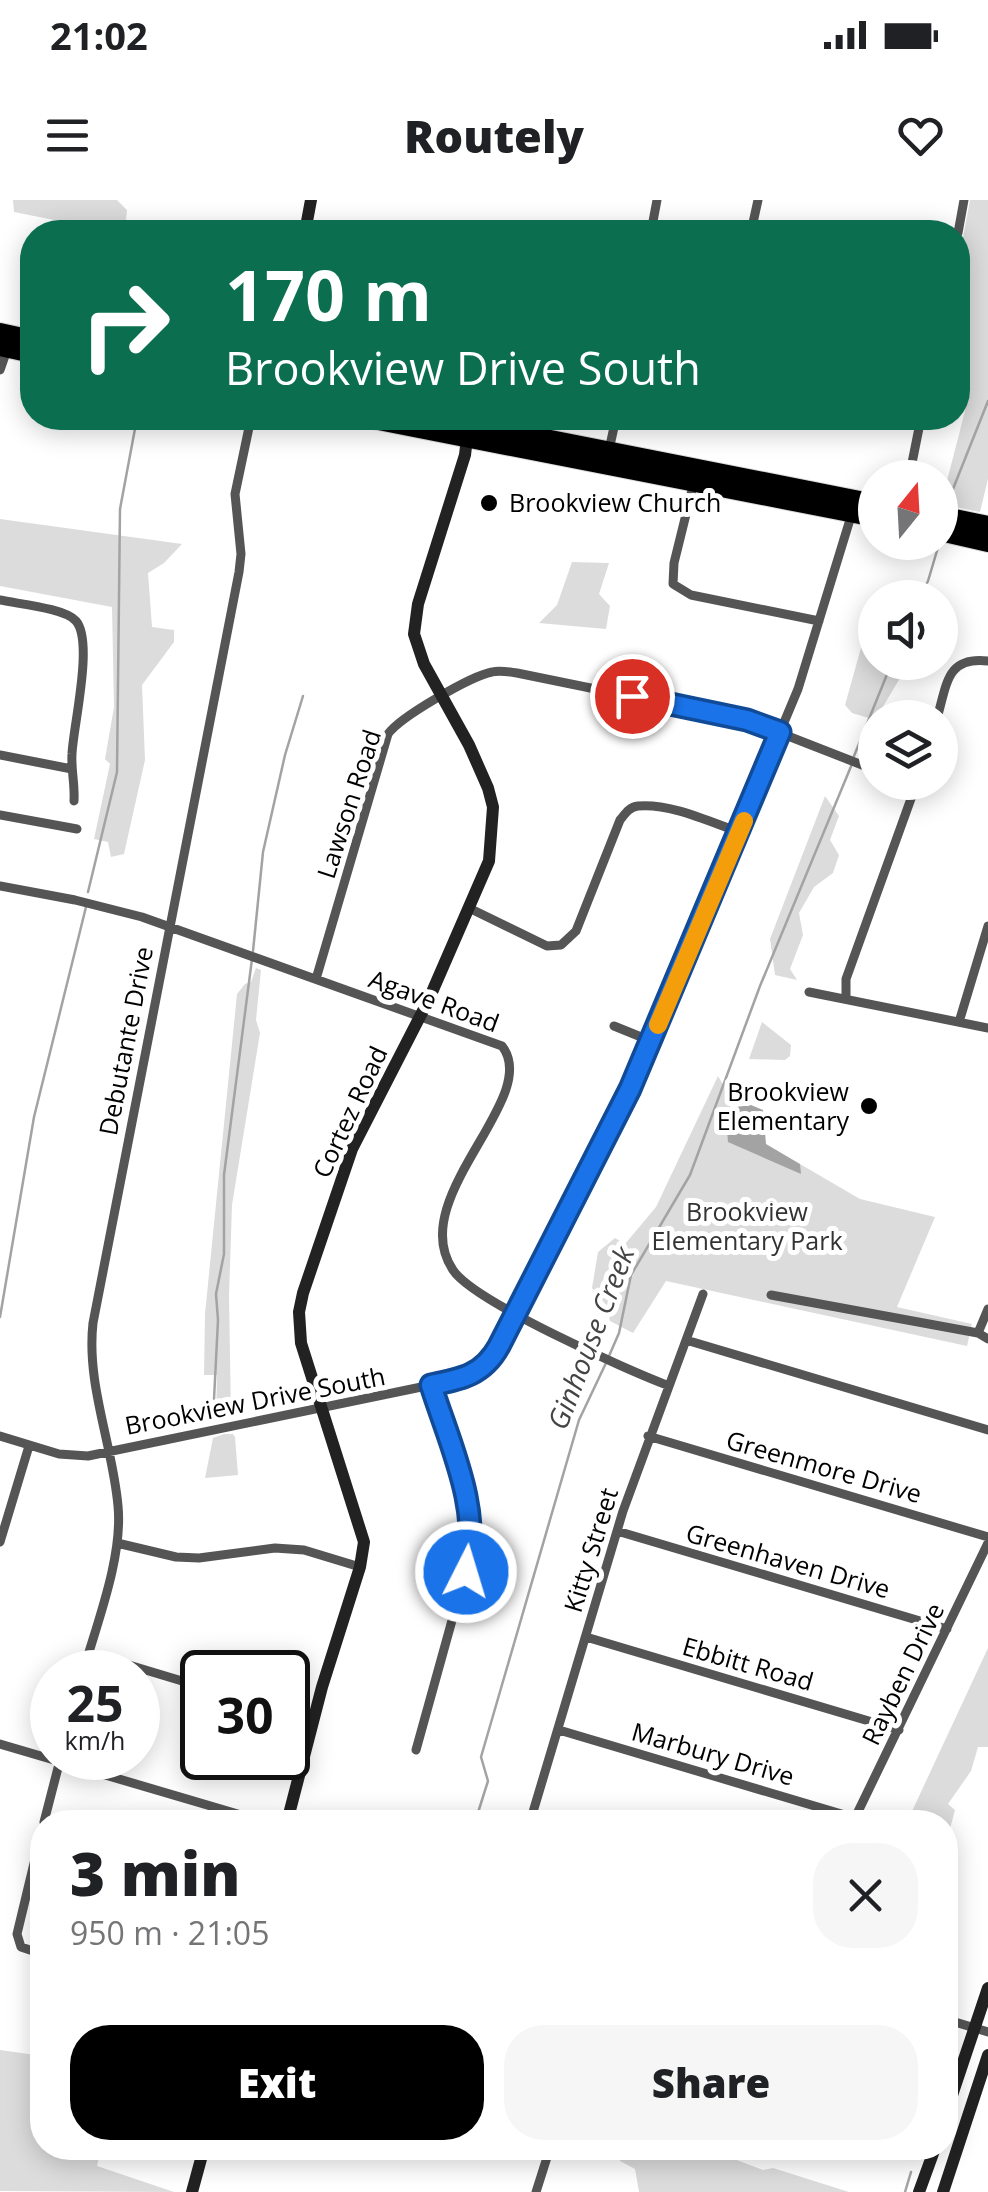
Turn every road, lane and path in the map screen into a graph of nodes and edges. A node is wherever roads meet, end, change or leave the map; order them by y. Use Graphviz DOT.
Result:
graph roads {
  1 [pos="5,341"];
  2 [pos="0,370"];
  3 [pos="248,430"];
  4 [pos="468,430"];
  5 [pos="487,430"];
  6 [pos="507,430"];
  7 [pos="613,430"];
  8 [pos="919,430"];
  9 [pos="609,450"];
  10 [pos="913,460"];
  11 [pos="720,472"];
  12 [pos="694,482"];
  13 [pos="858,500"];
  14 [pos="852,513"];
  15 [pos="858,514"];
  16 [pos="958,519"];
  17 [pos="988,525"];
  18 [pos="958,536"];
  19 [pos="988,543"];
  20 [pos="0,600"];
  21 [pos="820,622"];
  22 [pos="988,661"];
  23 [pos="443,697"];
  24 [pos="943,700"];
  25 [pos="780,732"];
  26 [pos="0,755"];
  27 [pos="858,763"];
  28 [pos="72,769"];
  29 [pos="910,800"];
  30 [pos="74,801"];
  31 [pos="0,814"];
  32 [pos="76,829"];
  33 [pos="739,832"];
  34 [pos="0,886"];
  35 [pos="471,910"];
  36 [pos="988,926"];
  37 [pos="168,928"];
  38 [pos="316,979"];
  39 [pos="809,992"];
  40 [pos="846,998"];
  41 [pos="419,1016"];
  42 [pos="960,1022"];
  43 [pos="614,1026"];
  44 [pos="988,1028"];
  45 [pos="651,1041"];
  46 [pos="703,1294"];
  47 [pos="771,1296"];
  48 [pos="988,1309"];
  49 [pos="516,1313"];
  50 [pos="983,1336"];
  51 [pos="686,1340"];
  52 [pos="431,1385"];
  53 [pos="667,1386"];
  54 [pos="322,1408"];
  55 [pos="988,1430"];
  56 [pos="0,1436"];
  57 [pos="648,1436"];
  58 [pos="29,1446"];
  59 [pos="108,1450"];
  60 [pos="618,1531"];
  61 [pos="988,1540"];
  62 [pos="0,1542"];
  63 [pos="117,1543"];
  64 [pos="360,1567"];
  65 [pos="947,1629"];
  66 [pos="586,1637"];
  67 [pos="89,1650"];
  68 [pos="310,1721"];
  69 [pos="313,1722"];
  70 [pos="559,1730"];
  71 [pos="899,1730"];
  72 [pos="0,1744"];
  73 [pos="416,1750"];
  74 [pos="30,1752"];
  75 [pos="55,1780"];
  76 [pos="126,1780"];
  77 [pos="47,1810"];
  78 [pos="225,1810"];
  79 [pos="291,1810"];
  80 [pos="534,1810"];
  81 [pos="821,1810"];
  82 [pos="859,1810"];
  83 [pos="30,1878"];
  84 [pos="30,1950"];
  85 [pos="988,1988"];
  86 [pos="981,2029"];
  87 [pos="988,2055"];
  88 [pos="958,2085"];
  89 [pos="958,2146"];
  90 [pos="201,2160"];
  91 [pos="546,2160"];
  92 [pos="931,2160"];
  93 [pos="954,2160"];
  94 [pos="192,2192"];
  95 [pos="536,2192"];
  96 [pos="919,2192"];
  97 [pos="943,2192"];
  1 -- 2 [label="street"];
  3 -- 37 [label="street, Debutante Drive"];
  4 -- 5 [label="highway"];
  4 -- 12 [label="highway"];
  4 -- 23 [label="street, Cortez Road"];
  6 -- 9 [label="highway"];
  7 -- 9 [label="street"];
  8 -- 10 [label="street"];
  9 -- 11 [label="highway"];
  11 -- 12 [label="highway"];
  11 -- 13 [label="highway"];
  12 -- 14 [label="highway"];
  12 -- 21 [label="street"];
  14 -- 15 [label="highway"];
  14 -- 21 [label="street, Brookview Drive South"];
  16 -- 17 [label="highway"];
  18 -- 19 [label="highway"];
  20 -- 28 [label="street"];
  21 -- 25 [label="street, Brookview Drive South"];
  22 -- 24 [label="street"];
  23 -- 25 [label="street, Lawson Road"];
  23 -- 35 [label="street, Cortez Road"];
  23 -- 38 [label="street, Lawson Road"];
  25 -- 27 [label="street, Lawson Road"];
  25 -- 33 [label="street, Brookview Drive South"];
  26 -- 28 [label="street"];
  28 -- 30 [label="street"];
  29 -- 40 [label="street"];
  31 -- 32 [label="street"];
  33 -- 35 [label="street"];
  33 -- 45 [label="street, Brookview Drive South"];
  34 -- 37 [label="street, Agave Road"];
  35 -- 41 [label="street, Cortez Road"];
  36 -- 42 [label="street"];
  37 -- 38 [label="street, Agave Road"];
  37 -- 59 [label="street, Debutante Drive"];
  38 -- 41 [label="street, Agave Road"];
  39 -- 40 [label="street"];
  40 -- 42 [label="street"];
  41 -- 49 [label="street, Agave Road"];
  41 -- 54 [label="street, Cortez Road"];
  42 -- 44 [label="street"];
  43 -- 45 [label="street"];
  45 -- 49 [label="street, Brookview Drive South"];
  46 -- 51 [label="street, Kitty Street"];
  47 -- 50 [label="street"];
  48 -- 50 [label="street"];
  49 -- 52 [label="street, Brookview Drive South"];
  49 -- 53 [label="street, Agave Road"];
  51 -- 53 [label="street, Kitty Street"];
  51 -- 55 [label="street"];
  52 -- 54 [label="street, Brookview Drive South"];
  52 -- 73 [label="street"];
  53 -- 57 [label="street, Kitty Street"];
  54 -- 59 [label="street, Brookview Drive South"];
  54 -- 64 [label="street, Cortez Road"];
  56 -- 58 [label="street, Brookview Drive South"];
  57 -- 60 [label="street, Kitty Street"];
  57 -- 61 [label="street, Greenmore Drive"];
  58 -- 59 [label="street, Brookview Drive South"];
  58 -- 62 [label="street"];
  59 -- 63 [label="street, Debutante Drive"];
  60 -- 65 [label="street, Greenhaven Drive"];
  60 -- 66 [label="street, Kitty Street"];
  61 -- 65 [label="street, Rayben Drive"];
  63 -- 64 [label="street"];
  63 -- 67 [label="street, Debutante Drive"];
  64 -- 69 [label="street, Cortez Road"];
  65 -- 71 [label="street, Rayben Drive"];
  66 -- 70 [label="street, Kitty Street"];
  66 -- 71 [label="street, Ebbitt Road"];
  68 -- 69 [label="street"];
  69 -- 79 [label="street, Cortez Road"];
  70 -- 80 [label="street, Kitty Street"];
  70 -- 81 [label="street, Marbury Drive"];
  71 -- 82 [label="street, Rayben Drive"];
  72 -- 74 [label="street"];
  75 -- 77 [label="street"];
  76 -- 78 [label="street"];
  83 -- 84 [label="street"];
  85 -- 86 [label="street"];
  86 -- 88 [label="street"];
  87 -- 89 [label="street"];
  90 -- 94 [label="street"];
  91 -- 95 [label="street"];
  92 -- 96 [label="street"];
  93 -- 97 [label="street"];
}
